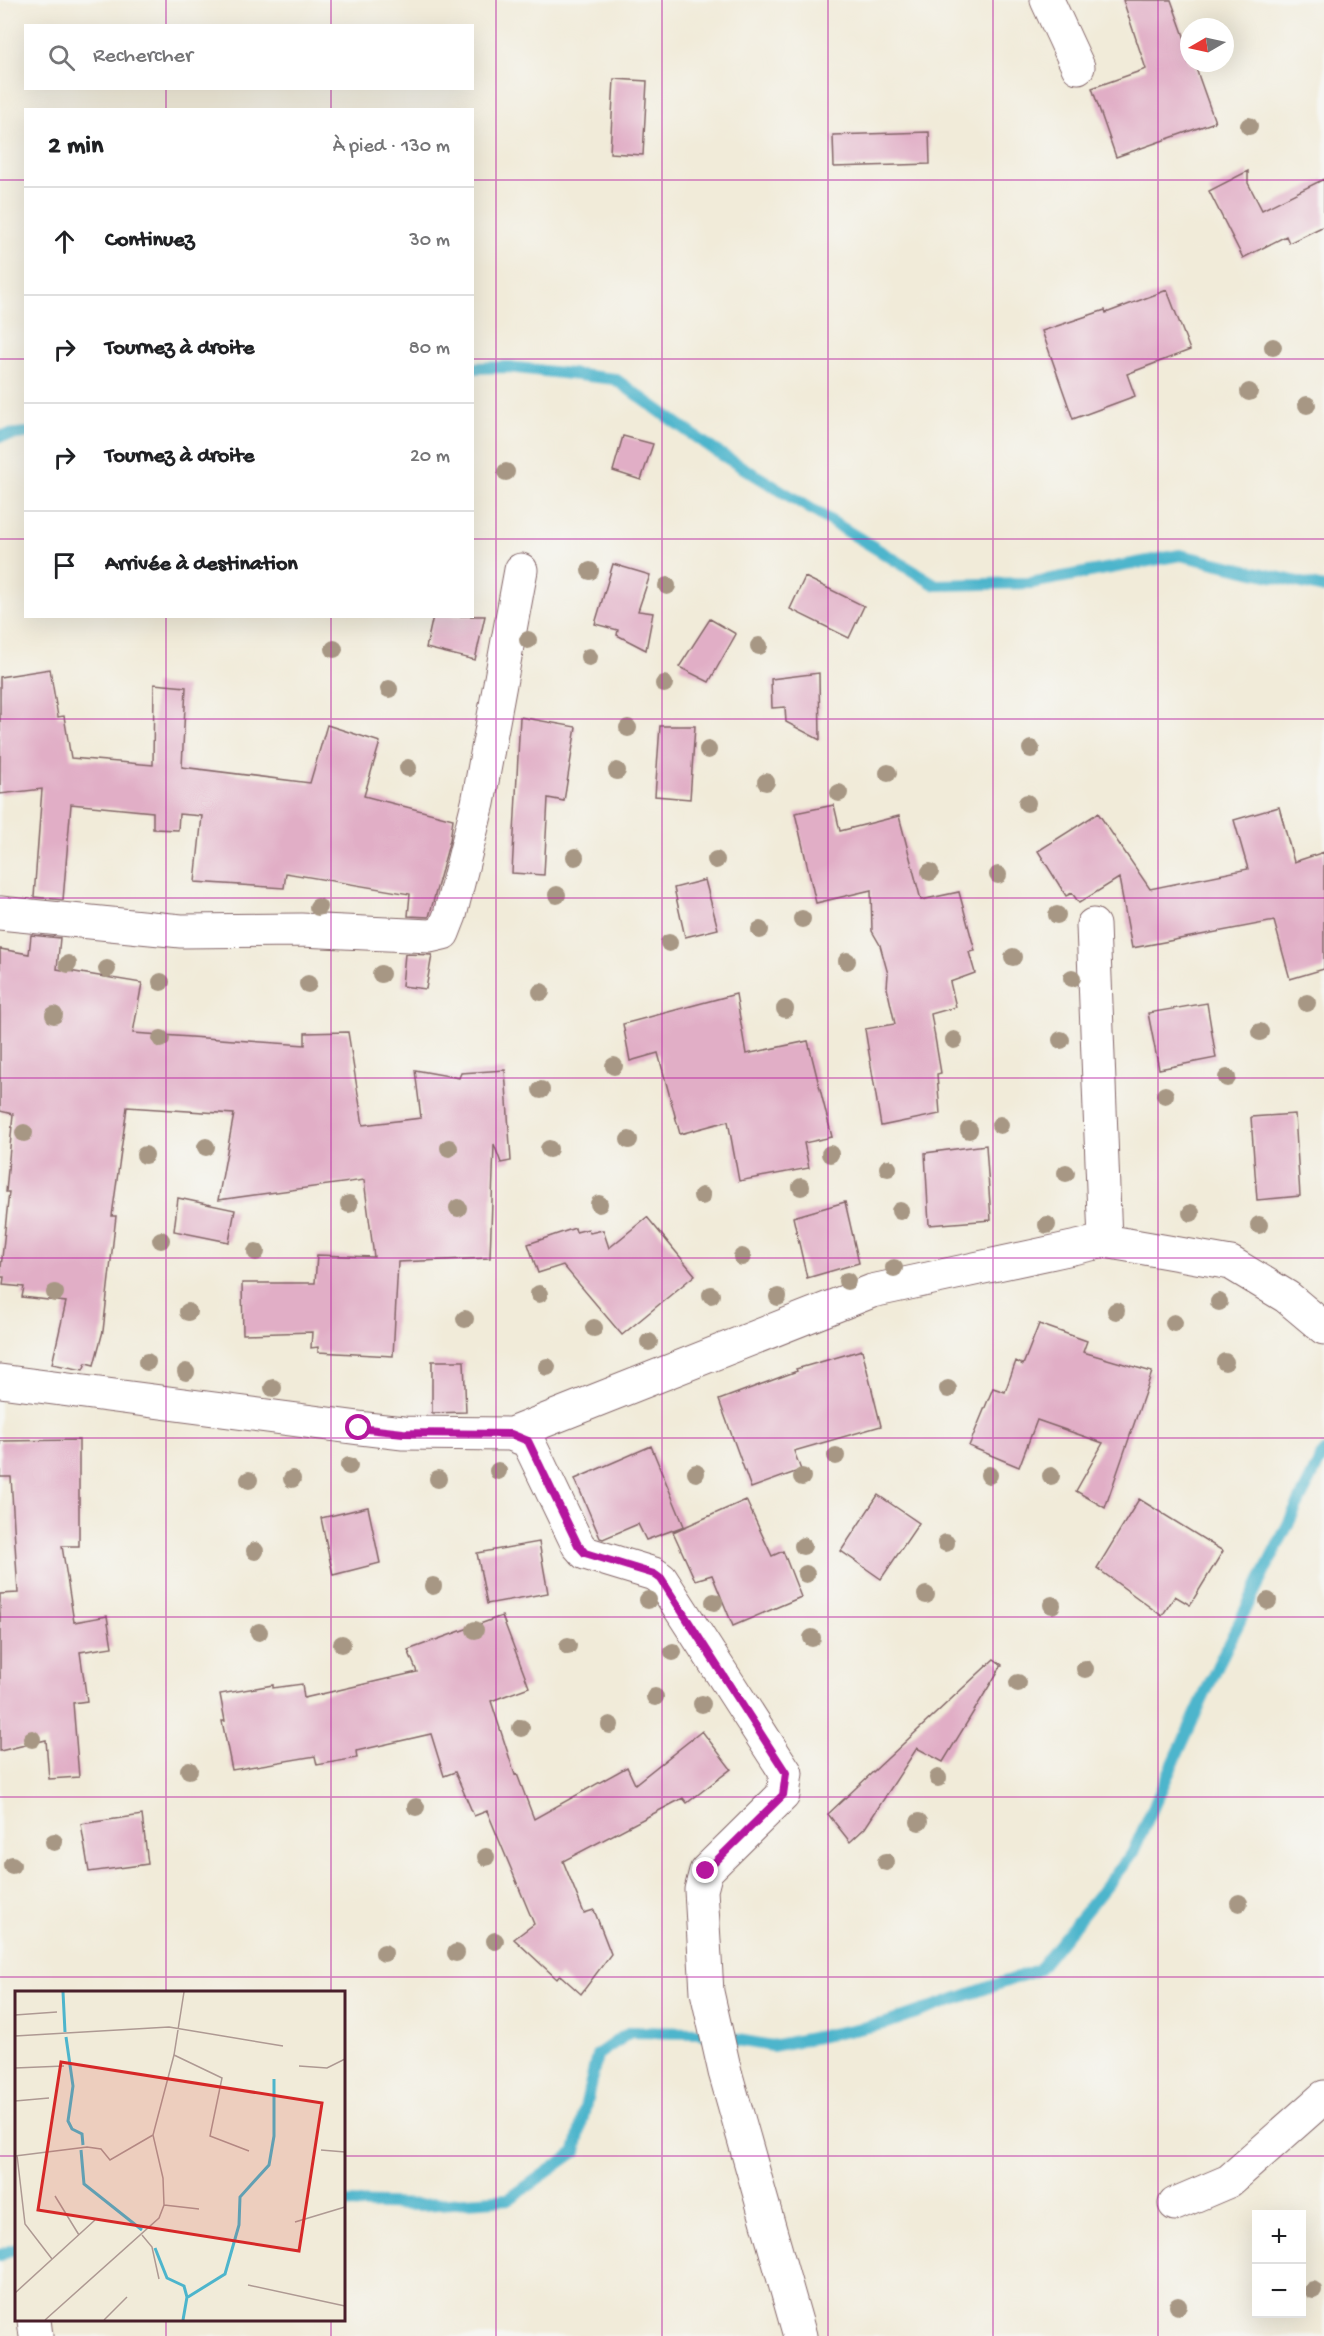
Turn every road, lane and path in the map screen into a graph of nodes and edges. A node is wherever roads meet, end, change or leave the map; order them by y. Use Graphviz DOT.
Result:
graph roads {
  1 [pos="1047,0"];
  2 [pos="1078,67"];
  3 [pos="521,570"];
  4 [pos="0,913"];
  5 [pos="1093,925"];
  6 [pos="1105,1241"];
  7 [pos="1324,1328"];
  8 [pos="0,1381"];
  9 [pos="511,1434"];
  10 [pos="1324,2097"];
  11 [pos="1175,2204"];
  12 [pos="34,2321"];
  13 [pos="36,2336"];
  14 [pos="800,2336"];
  1 -- 2 [label="street"];
  3 -- 4 [label="street"];
  5 -- 6 [label="street"];
  6 -- 7 [label="street"];
  6 -- 9 [label="street"];
  8 -- 9 [label="street"];
  9 -- 14 [label="street"];
  10 -- 11 [label="street"];
  12 -- 13 [label="street"];
}
